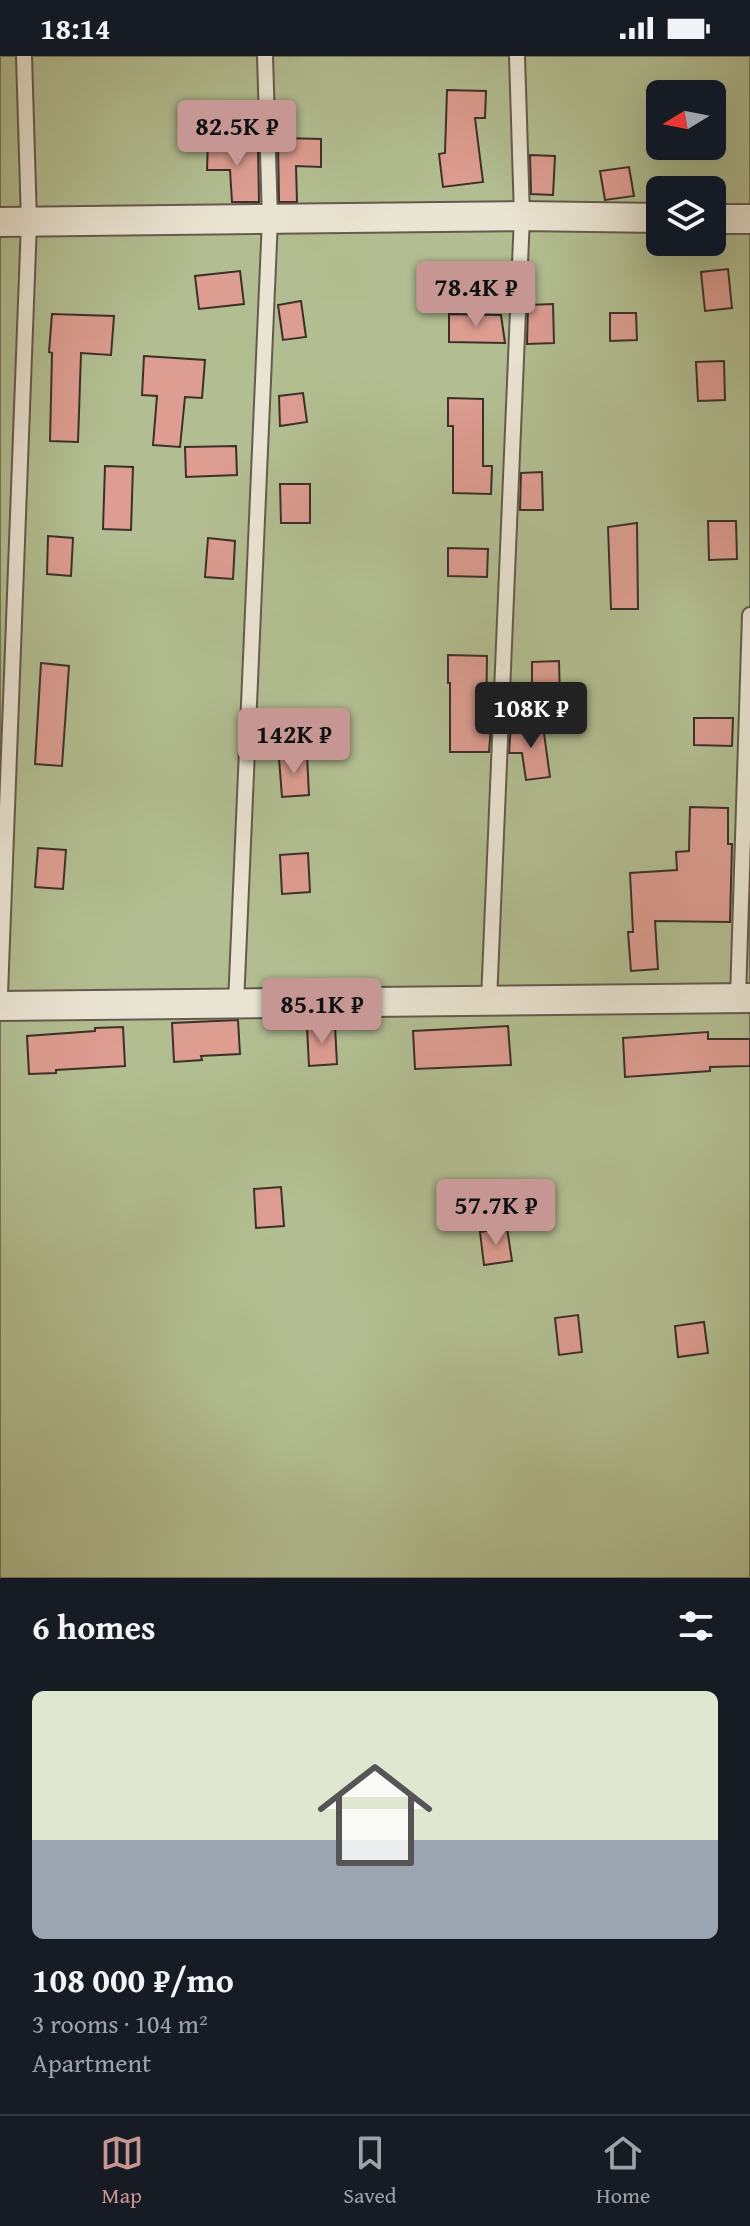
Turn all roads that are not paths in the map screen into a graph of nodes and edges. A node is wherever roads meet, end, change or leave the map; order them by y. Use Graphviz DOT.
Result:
graph roads {
  1 [pos="24,56"];
  2 [pos="265,56"];
  3 [pos="517,56"];
  4 [pos="522,216"];
  5 [pos="646,218"];
  6 [pos="270,219"];
  7 [pos="726,219"];
  8 [pos="750,219"];
  9 [pos="0,222"];
  10 [pos="29,222"];
  11 [pos="750,615"];
  12 [pos="0,994"];
  13 [pos="744,998"];
  14 [pos="489,1001"];
  15 [pos="236,1004"];
  16 [pos="0,1006"];
  1 -- 10 [label="lane"];
  2 -- 6 [label="lane"];
  3 -- 4 [label="lane"];
  4 -- 5 [label="street"];
  4 -- 6 [label="street"];
  4 -- 14 [label="lane"];
  6 -- 10 [label="street"];
  6 -- 15 [label="lane"];
  7 -- 8 [label="street"];
  9 -- 10 [label="street"];
  10 -- 12 [label="lane"];
  11 -- 13 [label="lane"];
  13 -- 14 [label="street"];
  14 -- 15 [label="street"];
  15 -- 16 [label="street"];
}
